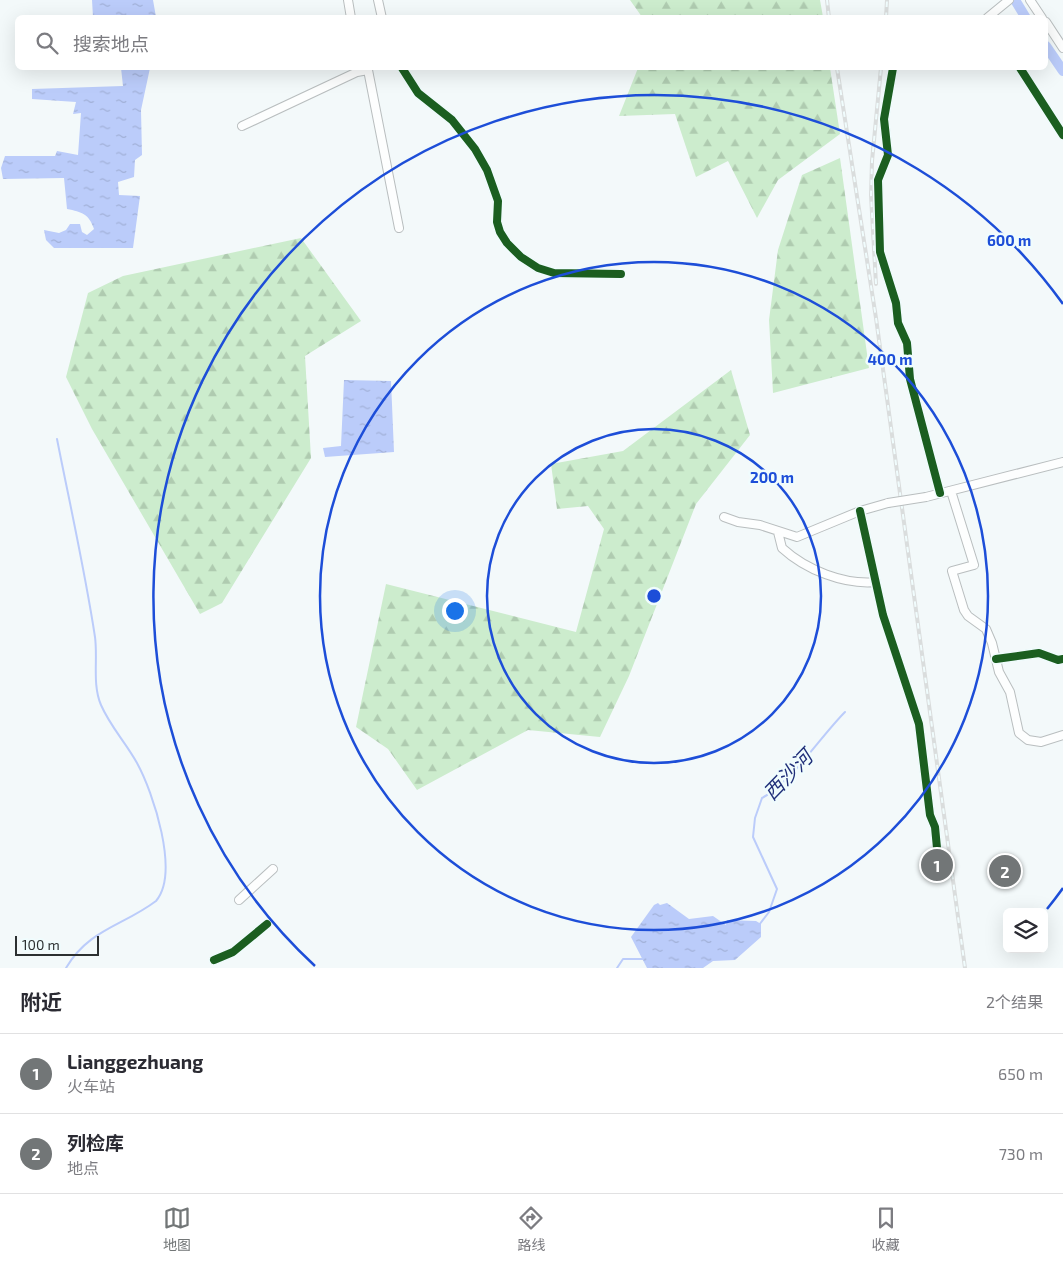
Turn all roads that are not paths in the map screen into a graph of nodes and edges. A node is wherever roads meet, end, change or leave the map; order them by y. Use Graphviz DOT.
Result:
graph roads {
  1 [pos="348,0"];
  2 [pos="378,0"];
  3 [pos="1030,0"];
  4 [pos="1007,1"];
  5 [pos="350,15"];
  6 [pos="381,15"];
  7 [pos="990,15"];
  8 [pos="1040,15"];
  9 [pos="1048,25"];
  10 [pos="1063,48"];
  11 [pos="360,70"];
  12 [pos="368,70"];
  13 [pos="403,70"];
  14 [pos="893,70"];
  15 [pos="1021,70"];
  16 [pos="242,126"];
  17 [pos="1063,135"];
  18 [pos="399,228"];
  19 [pos="621,274"];
  20 [pos="1063,462"];
  21 [pos="951,491"];
  22 [pos="940,494"];
  23 [pos="860,511"];
  24 [pos="724,517"];
  25 [pos="778,532"];
  26 [pos="876,582"];
  27 [pos="996,658"];
  28 [pos="1063,659"];
  29 [pos="1063,735"];
  30 [pos="937,848"];
  31 [pos="273,869"];
  32 [pos="239,900"];
  33 [pos="267,924"];
  34 [pos="214,960"];
  1 -- 5 [label="street"];
  2 -- 6 [label="street"];
  3 -- 8 [label="street"];
  4 -- 7 [label="street"];
  9 -- 10 [label="street"];
  11 -- 16 [label="street"];
  12 -- 18 [label="street"];
  13 -- 19 [label="street"];
  14 -- 22 [label="street"];
  15 -- 17 [label="street"];
  20 -- 21 [label="street"];
  21 -- 22 [label="street"];
  21 -- 27 [label="street"];
  22 -- 23 [label="street, bridge"];
  23 -- 25 [label="street"];
  23 -- 26 [label="street"];
  24 -- 25 [label="street"];
  25 -- 26 [label="street"];
  26 -- 30 [label="street"];
  27 -- 28 [label="street"];
  27 -- 29 [label="street"];
  31 -- 32 [label="street"];
  33 -- 34 [label="street"];
}
